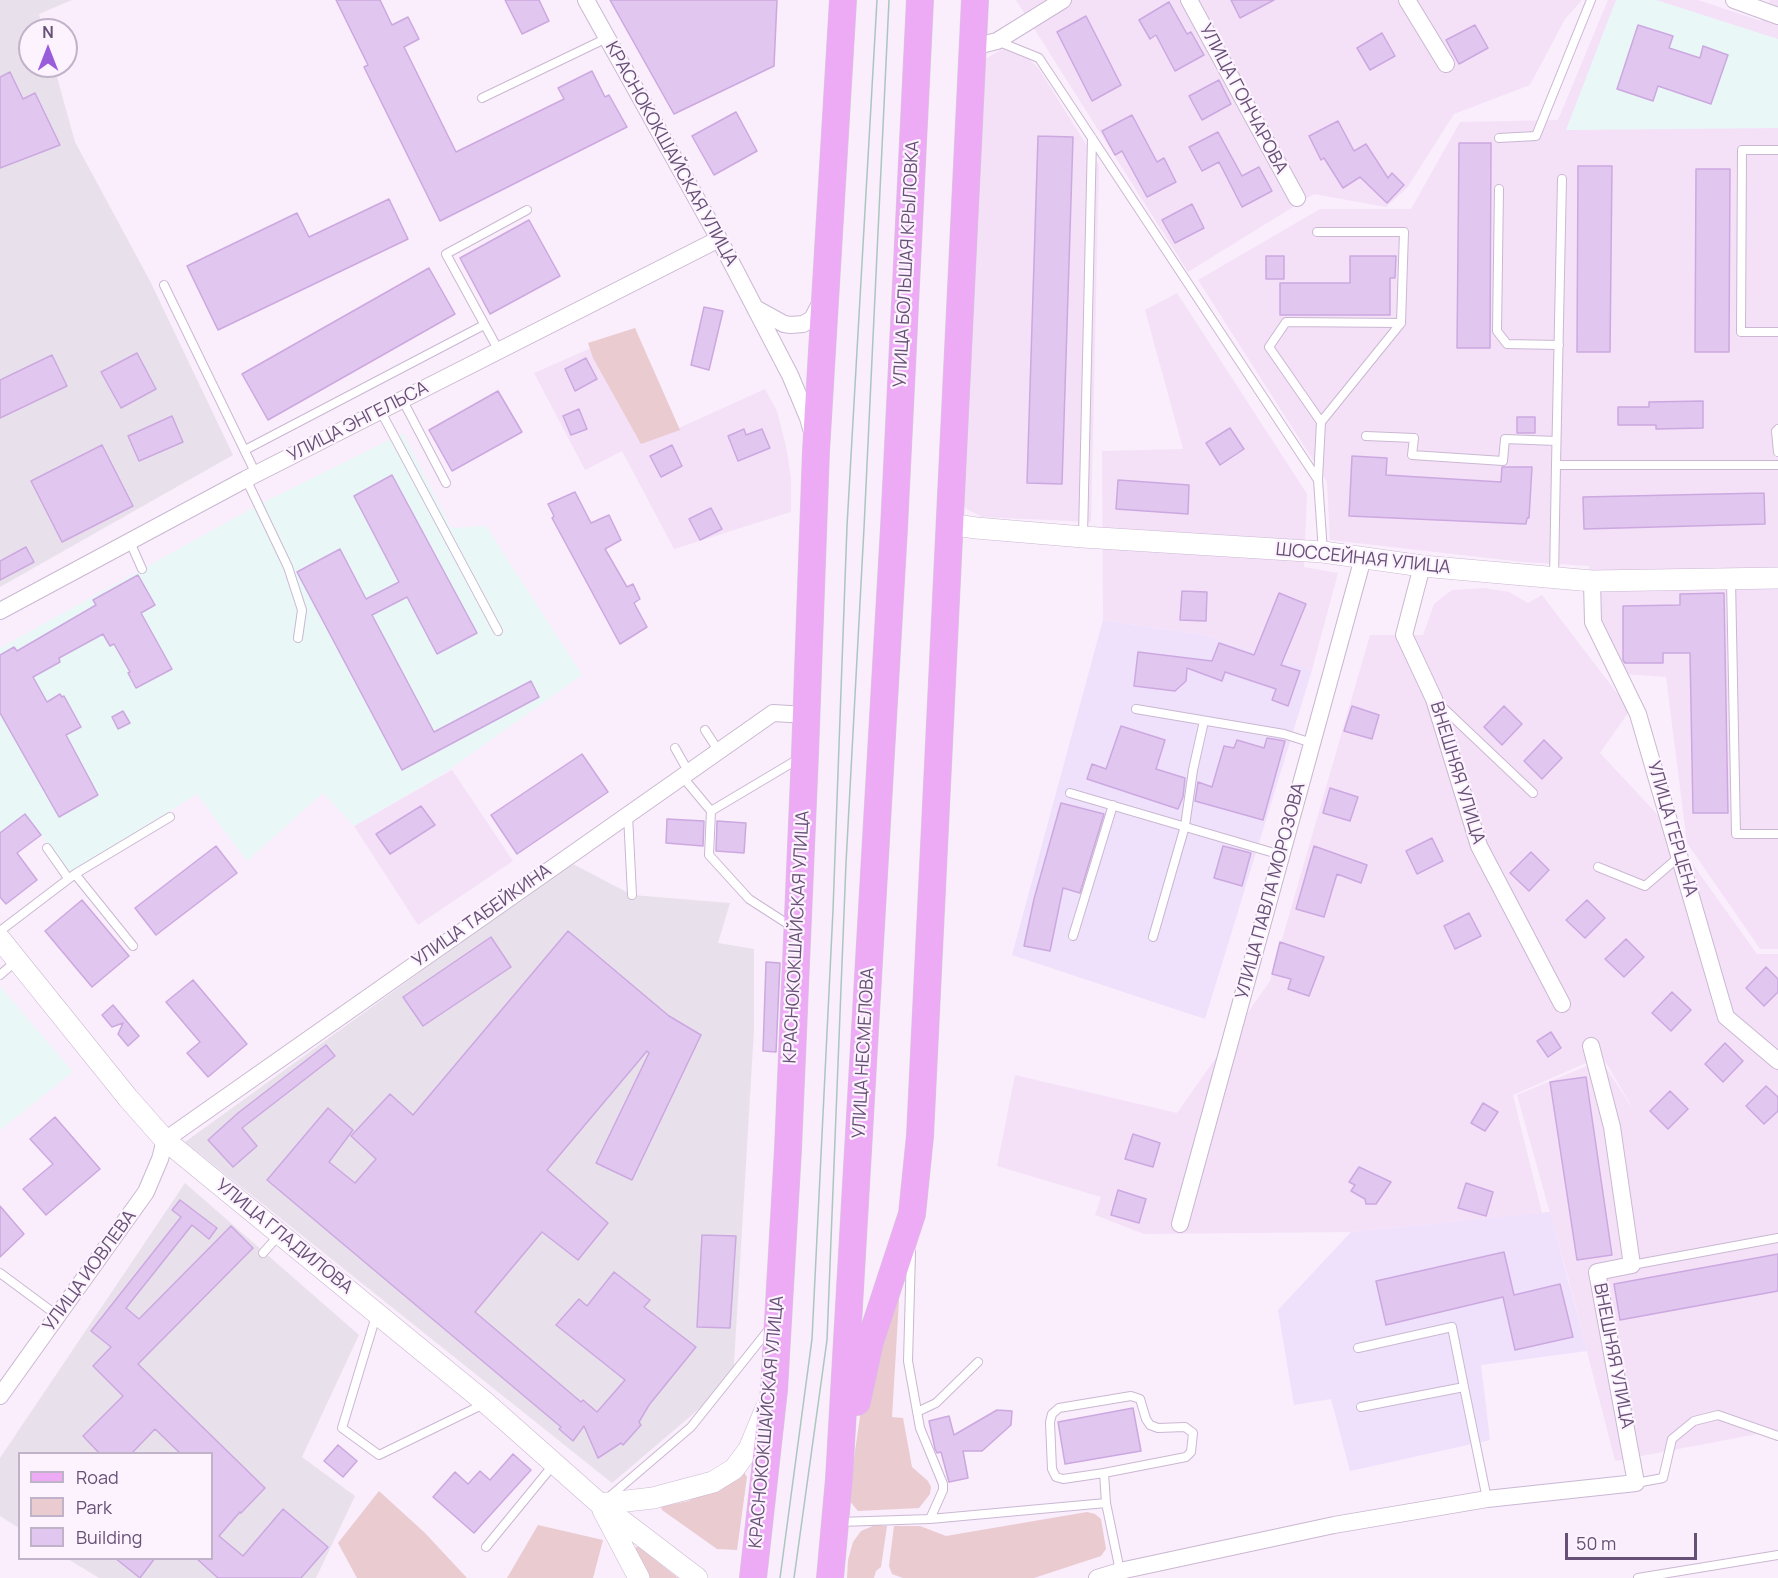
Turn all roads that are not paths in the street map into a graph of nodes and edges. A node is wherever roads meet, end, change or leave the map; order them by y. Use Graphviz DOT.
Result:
graph roads {
  1 [pos="586,0"];
  2 [pos="843,0"];
  3 [pos="920,0"];
  4 [pos="975,0"];
  5 [pos="1063,0"];
  6 [pos="1190,0"];
  7 [pos="1407,0"];
  8 [pos="1591,0"];
  9 [pos="1734,0"];
  10 [pos="1775,10"];
  11 [pos="607,38"];
  12 [pos="985,44"];
  13 [pos="1446,64"];
  14 [pos="482,98"];
  15 [pos="1092,138"];
  16 [pos="1499,138"];
  17 [pos="1778,150"];
  18 [pos="1562,179"];
  19 [pos="1499,189"];
  20 [pos="1297,198"];
  21 [pos="527,210"];
  22 [pos="1317,232"];
  23 [pos="719,239"];
  24 [pos="827,256"];
  25 [pos="164,285"];
  26 [pos="755,308"];
  27 [pos="1401,323"];
  28 [pos="484,325"];
  29 [pos="1778,332"];
  30 [pos="1558,345"];
  31 [pos="499,351"];
  32 [pos="402,399"];
  33 [pos="380,410"];
  34 [pos="1321,422"];
  35 [pos="1778,429"];
  36 [pos="1365,436"];
  37 [pos="1556,441"];
  38 [pos="245,450"];
  39 [pos="816,451"];
  40 [pos="1778,452"];
  41 [pos="1556,465"];
  42 [pos="1778,465"];
  43 [pos="251,476"];
  44 [pos="1318,480"];
  45 [pos="446,483"];
  46 [pos="949,524"];
  47 [pos="894,528"];
  48 [pos="1083,537"];
  49 [pos="130,542"];
  50 [pos="1323,552"];
  51 [pos="1363,558"];
  52 [pos="1422,566"];
  53 [pos="142,568"];
  54 [pos="1554,577"];
  55 [pos="1778,578"];
  56 [pos="1731,579"];
  57 [pos="1592,581"];
  58 [pos="0,612"];
  59 [pos="498,632"];
  60 [pos="298,638"];
  61 [pos="1434,699"];
  62 [pos="1136,709"];
  63 [pos="806,715"];
  64 [pos="1204,721"];
  65 [pos="705,730"];
  66 [pos="1312,743"];
  67 [pos="675,748"];
  68 [pos="718,750"];
  69 [pos="805,754"];
  70 [pos="685,773"];
  71 [pos="1070,793"];
  72 [pos="1533,793"];
  73 [pos="1113,805"];
  74 [pos="711,811"];
  75 [pos="628,813"];
  76 [pos="170,817"];
  77 [pos="1185,826"];
  78 [pos="1778,834"];
  79 [pos="47,848"];
  80 [pos="1281,855"];
  81 [pos="1680,856"];
  82 [pos="1598,867"];
  83 [pos="72,876"];
  84 [pos="632,895"];
  85 [pos="796,930"];
  86 [pos="0,932"];
  87 [pos="1073,936"];
  88 [pos="1153,937"];
  89 [pos="0,939"];
  90 [pos="133,946"];
  91 [pos="8,968"];
  92 [pos="1562,1004"];
  93 [pos="1591,1046"];
  94 [pos="1778,1061"];
  95 [pos="165,1140"];
  96 [pos="912,1214"];
  97 [pos="1180,1224"];
  98 [pos="280,1234"];
  99 [pos="1778,1238"];
  100 [pos="263,1253"];
  101 [pos="1632,1265"];
  102 [pos="0,1273"];
  103 [pos="377,1313"];
  104 [pos="58,1316"];
  105 [pos="778,1318"];
  106 [pos="1358,1348"];
  107 [pos="978,1362"];
  108 [pos="1464,1387"];
  109 [pos="774,1390"];
  110 [pos="0,1396"];
  111 [pos="486,1403"];
  112 [pos="1361,1407"];
  113 [pos="917,1412"];
  114 [pos="1778,1436"];
  115 [pos="554,1463"];
  116 [pos="1104,1473"];
  117 [pos="839,1479"];
  118 [pos="1636,1483"];
  119 [pos="1487,1499"];
  120 [pos="1106,1503"];
  121 [pos="600,1504"];
  122 [pos="930,1519"];
  123 [pos="835,1522"];
  124 [pos="486,1548"];
  125 [pos="1778,1555"];
  126 [pos="1120,1570"];
  127 [pos="639,1578"];
  128 [pos="697,1578"];
  129 [pos="753,1578"];
  130 [pos="830,1578"];
  131 [pos="1097,1578"];
  132 [pos="1638,1578"];
  1 -- 11 [label="street, КРАСНОКОКШАЙСКАЯ УЛИЦА"];
  2 -- 24 [label="main road"];
  3 -- 47 [label="main road, УЛИЦА БОЛЬШАЯ КРЫЛОВКА"];
  4 -- 12 [label="main road"];
  5 -- 12 [label="street"];
  6 -- 20 [label="street, УЛИЦА ГОНЧАРОВА"];
  7 -- 13 [label="street"];
  8 -- 16 [label="lane"];
  9 -- 10 [label="street"];
  11 -- 14 [label="lane"];
  11 -- 23 [label="street, КРАСНОКОКШАЙСКАЯ УЛИЦА"];
  12 -- 15 [label="lane"];
  12 -- 46 [label="main road"];
  15 -- 44 [label="lane"];
  15 -- 48 [label="lane"];
  17 -- 29 [label="lane"];
  18 -- 30 [label="lane"];
  19 -- 30 [label="lane"];
  21 -- 28 [label="lane"];
  22 -- 27 [label="lane"];
  23 -- 26 [label="street, КРАСНОКОКШАЙСКАЯ УЛИЦА"];
  23 -- 31 [label="street, УЛИЦА ЭНГЕЛЬСА"];
  24 -- 26 [label="street"];
  24 -- 39 [label="main road"];
  25 -- 38 [label="lane"];
  26 -- 39 [label="street, КРАСНОКОКШАЙСКАЯ УЛИЦА"];
  27 -- 34 [label="lane"];
  27 -- 34 [label="lane"];
  28 -- 31 [label="lane"];
  28 -- 38 [label="lane"];
  30 -- 37 [label="lane"];
  31 -- 32 [label="street, УЛИЦА ЭНГЕЛЬСА"];
  32 -- 33 [label="street, УЛИЦА ЭНГЕЛЬСА"];
  32 -- 45 [label="lane"];
  33 -- 43 [label="street, УЛИЦА ЭНГЕЛЬСА"];
  33 -- 59 [label="lane"];
  34 -- 44 [label="lane"];
  35 -- 40 [label="lane"];
  36 -- 37 [label="lane"];
  37 -- 41 [label="lane"];
  38 -- 43 [label="lane"];
  39 -- 63 [label="main road, КРАСНОКОКШАЙСКАЯ УЛИЦА"];
  41 -- 42 [label="lane"];
  41 -- 54 [label="lane"];
  43 -- 49 [label="street, УЛИЦА ЭНГЕЛЬСА"];
  43 -- 60 [label="lane"];
  44 -- 50 [label="lane"];
  46 -- 48 [label="street, ШОССЕЙНАЯ УЛИЦА"];
  46 -- 96 [label="main road"];
  47 -- 117 [label="main road, УЛИЦА НЕСМЕЛОВА"];
  48 -- 50 [label="street, ШОССЕЙНАЯ УЛИЦА"];
  49 -- 53 [label="lane"];
  49 -- 58 [label="street, УЛИЦА ЭНГЕЛЬСА"];
  50 -- 51 [label="street, ШОССЕЙНАЯ УЛИЦА"];
  51 -- 52 [label="street, ШОССЕЙНАЯ УЛИЦА"];
  51 -- 66 [label="street, УЛИЦА ПАВЛА МОРОЗОВА"];
  52 -- 54 [label="street, ШОССЕЙНАЯ УЛИЦА"];
  52 -- 61 [label="street, ВНЕШНЯЯ УЛИЦА"];
  54 -- 57 [label="street, ШОССЕЙНАЯ УЛИЦА"];
  55 -- 56 [label="street, ШОССЕЙНАЯ УЛИЦА"];
  56 -- 57 [label="street, ШОССЕЙНАЯ УЛИЦА"];
  56 -- 78 [label="lane"];
  57 -- 81 [label="street, УЛИЦА ГЕРЦЕНА"];
  61 -- 72 [label="lane"];
  61 -- 92 [label="street, ВНЕШНЯЯ УЛИЦА"];
  62 -- 64 [label="lane"];
  63 -- 68 [label="street, УЛИЦА ТАБЕЙКИНА"];
  63 -- 69 [label="main road, КРАСНОКОКШАЙСКАЯ УЛИЦА"];
  64 -- 66 [label="lane"];
  64 -- 77 [label="lane"];
  65 -- 68 [label="lane"];
  66 -- 80 [label="street, УЛИЦА ПАВЛА МОРОЗОВА"];
  67 -- 70 [label="lane"];
  68 -- 70 [label="street, УЛИЦА ТАБЕЙКИНА"];
  69 -- 74 [label="lane"];
  69 -- 85 [label="main road, КРАСНОКОКШАЙСКАЯ УЛИЦА"];
  70 -- 74 [label="lane"];
  70 -- 75 [label="street, УЛИЦА ТАБЕЙКИНА"];
  71 -- 73 [label="lane"];
  73 -- 77 [label="lane"];
  73 -- 87 [label="lane"];
  74 -- 85 [label="lane"];
  75 -- 84 [label="lane"];
  75 -- 95 [label="street, УЛИЦА ТАБЕЙКИНА"];
  76 -- 83 [label="lane"];
  77 -- 80 [label="lane"];
  77 -- 88 [label="lane"];
  79 -- 83 [label="lane"];
  80 -- 97 [label="street, УЛИЦА ПАВЛА МОРОЗОВА"];
  81 -- 82 [label="lane"];
  81 -- 94 [label="street, УЛИЦА ГЕРЦЕНА"];
  83 -- 86 [label="lane"];
  83 -- 90 [label="lane"];
  85 -- 105 [label="main road, КРАСНОКОКШАЙСКАЯ УЛИЦА"];
  89 -- 91 [label="street, УЛИЦА ГЛАДИЛОВА"];
  91 -- 95 [label="street, УЛИЦА ГЛАДИЛОВА"];
  93 -- 101 [label="street"];
  95 -- 98 [label="street, УЛИЦА ГЛАДИЛОВА"];
  95 -- 104 [label="street, УЛИЦА ИОВЛЕВА"];
  96 -- 113 [label="lane"];
  96 -- 117 [label="main road"];
  98 -- 100 [label="lane"];
  98 -- 103 [label="street, УЛИЦА ГЛАДИЛОВА"];
  99 -- 101 [label="lane"];
  101 -- 118 [label="street, ВНЕШНЯЯ УЛИЦА"];
  102 -- 104 [label="lane"];
  103 -- 111 [label="street, УЛИЦА ГЛАДИЛОВА"];
  103 -- 111 [label="lane"];
  104 -- 110 [label="street, УЛИЦА ИОВЛЕВА"];
  105 -- 109 [label="main road, КРАСНОКОКШАЙСКАЯ УЛИЦА"];
  105 -- 121 [label="lane"];
  106 -- 108 [label="lane"];
  107 -- 113 [label="lane"];
  108 -- 112 [label="lane"];
  108 -- 119 [label="lane"];
  109 -- 121 [label="street"];
  109 -- 129 [label="main road, КРАСНОКОКШАЙСКАЯ УЛИЦА"];
  111 -- 115 [label="street, УЛИЦА ГЛАДИЛОВА"];
  113 -- 122 [label="lane"];
  114 -- 118 [label="lane"];
  115 -- 121 [label="street, УЛИЦА ГЛАДИЛОВА"];
  115 -- 124 [label="lane"];
  116 -- 116 [label="lane"];
  116 -- 120 [label="lane"];
  117 -- 123 [label="main road, УЛИЦА НЕСМЕЛОВА"];
  118 -- 119 [label="street"];
  119 -- 126 [label="street"];
  120 -- 122 [label="lane"];
  120 -- 126 [label="lane"];
  121 -- 127 [label="street"];
  121 -- 128 [label="street, УЛИЦА ГЛАДИЛОВА"];
  122 -- 123 [label="lane"];
  123 -- 130 [label="main road, УЛИЦА НЕСМЕЛОВА"];
  125 -- 132 [label="lane"];
  126 -- 131 [label="street"];
}
